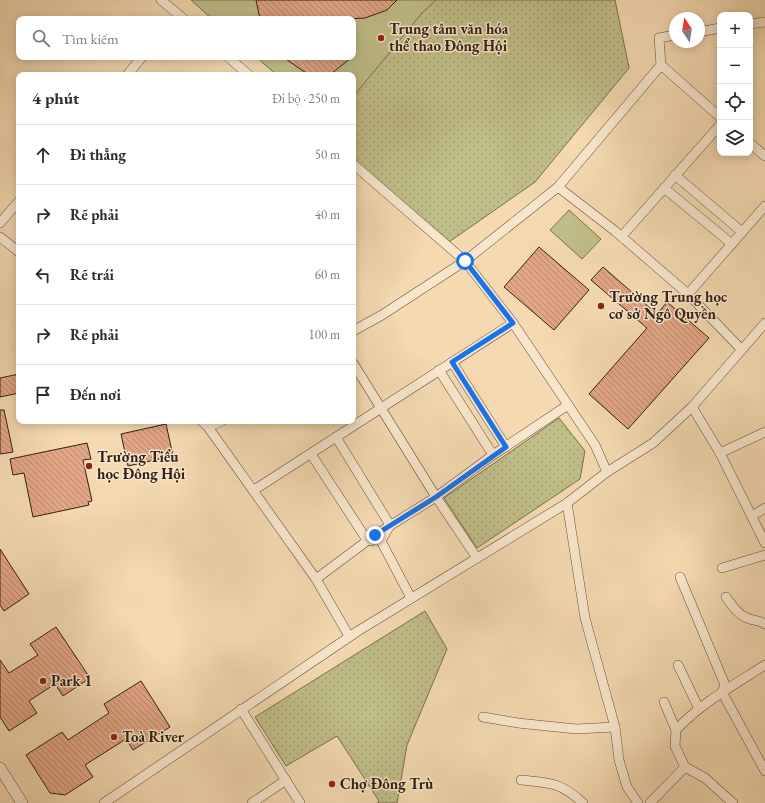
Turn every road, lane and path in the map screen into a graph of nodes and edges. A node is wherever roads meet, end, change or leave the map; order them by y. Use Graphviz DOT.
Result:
graph roads {
  1 [pos="161,0"];
  2 [pos="177,16"];
  3 [pos="765,22"];
  4 [pos="753,24"];
  5 [pos="717,29"];
  6 [pos="705,31"];
  7 [pos="669,36"];
  8 [pos="140,60"];
  9 [pos="232,60"];
  10 [pos="661,65"];
  11 [pos="130,72"];
  12 [pos="246,72"];
  13 [pos="717,113"];
  14 [pos="717,128"];
  15 [pos="753,146"];
  16 [pos="765,156"];
  17 [pos="356,167"];
  18 [pos="675,175"];
  19 [pos="558,186"];
  20 [pos="664,188"];
  21 [pos="16,204"];
  22 [pos="765,206"];
  23 [pos="0,223"];
  24 [pos="742,232"];
  25 [pos="0,236"];
  26 [pos="622,236"];
  27 [pos="732,244"];
  28 [pos="16,249"];
  29 [pos="465,261"];
  30 [pos="688,294"];
  31 [pos="513,323"];
  32 [pos="765,323"];
  33 [pos="356,329"];
  34 [pos="742,350"];
  35 [pos="452,362"];
  36 [pos="356,368"];
  37 [pos="439,370"];
  38 [pos="568,405"];
  39 [pos="692,407"];
  40 [pos="381,408"];
  41 [pos="205,424"];
  42 [pos="765,432"];
  43 [pos="336,437"];
  44 [pos="506,447"];
  45 [pos="720,453"];
  46 [pos="311,454"];
  47 [pos="493,455"];
  48 [pos="606,472"];
  49 [pos="254,490"];
  50 [pos="436,497"];
  51 [pos="567,503"];
  52 [pos="765,508"];
  53 [pos="752,516"];
  54 [pos="390,525"];
  55 [pos="366,540"];
  56 [pos="381,541"];
  57 [pos="765,543"];
  58 [pos="765,554"];
  59 [pos="477,558"];
  60 [pos="722,568"];
  61 [pos="680,577"];
  62 [pos="316,579"];
  63 [pos="726,597"];
  64 [pos="411,598"];
  65 [pos="765,624"];
  66 [pos="349,636"];
  67 [pos="678,665"];
  68 [pos="765,665"];
  69 [pos="722,692"];
  70 [pos="664,702"];
  71 [pos="241,709"];
  72 [pos="699,709"];
  73 [pos="483,717"];
  74 [pos="615,727"];
  75 [pos="676,730"];
  76 [pos="685,767"];
  77 [pos="0,768"];
  78 [pos="765,771"];
  79 [pos="286,780"];
  80 [pos="521,780"];
  81 [pos="22,803"];
  82 [pos="104,803"];
  83 [pos="252,803"];
  84 [pos="300,803"];
  85 [pos="583,803"];
  86 [pos="638,803"];
  87 [pos="650,803"];
  88 [pos="733,803"];
  1 -- 2 [label="street"];
  3 -- 4 [label="street"];
  5 -- 6 [label="street"];
  7 -- 10 [label="street"];
  8 -- 11 [label="street"];
  9 -- 12 [label="street"];
  10 -- 13 [label="street"];
  10 -- 19 [label="street"];
  14 -- 18 [label="street"];
  15 -- 16 [label="street"];
  17 -- 29 [label="street"];
  18 -- 20 [label="street"];
  18 -- 24 [label="street"];
  19 -- 26 [label="street"];
  19 -- 29 [label="street"];
  20 -- 26 [label="street"];
  20 -- 27 [label="street"];
  21 -- 23 [label="street"];
  22 -- 24 [label="street"];
  24 -- 27 [label="street"];
  25 -- 28 [label="street"];
  26 -- 30 [label="street"];
  27 -- 30 [label="street"];
  29 -- 31 [label="street"];
  29 -- 33 [label="street"];
  30 -- 34 [label="street"];
  31 -- 35 [label="street"];
  31 -- 38 [label="street"];
  32 -- 34 [label="street"];
  34 -- 39 [label="street"];
  35 -- 37 [label="street"];
  35 -- 44 [label="street"];
  36 -- 40 [label="street"];
  37 -- 40 [label="street"];
  37 -- 47 [label="street"];
  38 -- 44 [label="street"];
  38 -- 48 [label="street"];
  39 -- 45 [label="street"];
  39 -- 48 [label="street"];
  40 -- 43 [label="street"];
  40 -- 50 [label="street"];
  41 -- 49 [label="street"];
  42 -- 45 [label="street"];
  43 -- 46 [label="street"];
  43 -- 54 [label="street"];
  44 -- 47 [label="street"];
  45 -- 53 [label="street"];
  46 -- 49 [label="street"];
  46 -- 55 [label="street"];
  47 -- 50 [label="street"];
  48 -- 51 [label="street"];
  49 -- 62 [label="street"];
  50 -- 54 [label="street"];
  50 -- 59 [label="street"];
  51 -- 59 [label="street"];
  51 -- 74 [label="street"];
  52 -- 53 [label="street"];
  53 -- 57 [label="street"];
  54 -- 55 [label="street"];
  54 -- 56 [label="street"];
  55 -- 56 [label="street"];
  55 -- 62 [label="street"];
  56 -- 64 [label="street"];
  58 -- 60 [label="street"];
  59 -- 64 [label="street"];
  61 -- 69 [label="street"];
  62 -- 66 [label="street"];
  63 -- 65 [label="street"];
  64 -- 66 [label="street"];
  66 -- 71 [label="street"];
  67 -- 72 [label="street"];
  68 -- 69 [label="street"];
  69 -- 72 [label="street"];
  69 -- 78 [label="street"];
  70 -- 75 [label="street"];
  71 -- 79 [label="street"];
  71 -- 82 [label="street"];
  72 -- 75 [label="street"];
  73 -- 74 [label="street"];
  74 -- 86 [label="street"];
  75 -- 76 [label="street"];
  76 -- 87 [label="street"];
  76 -- 88 [label="street"];
  77 -- 81 [label="street"];
  79 -- 83 [label="street"];
  79 -- 84 [label="street"];
  80 -- 85 [label="street"];
}
